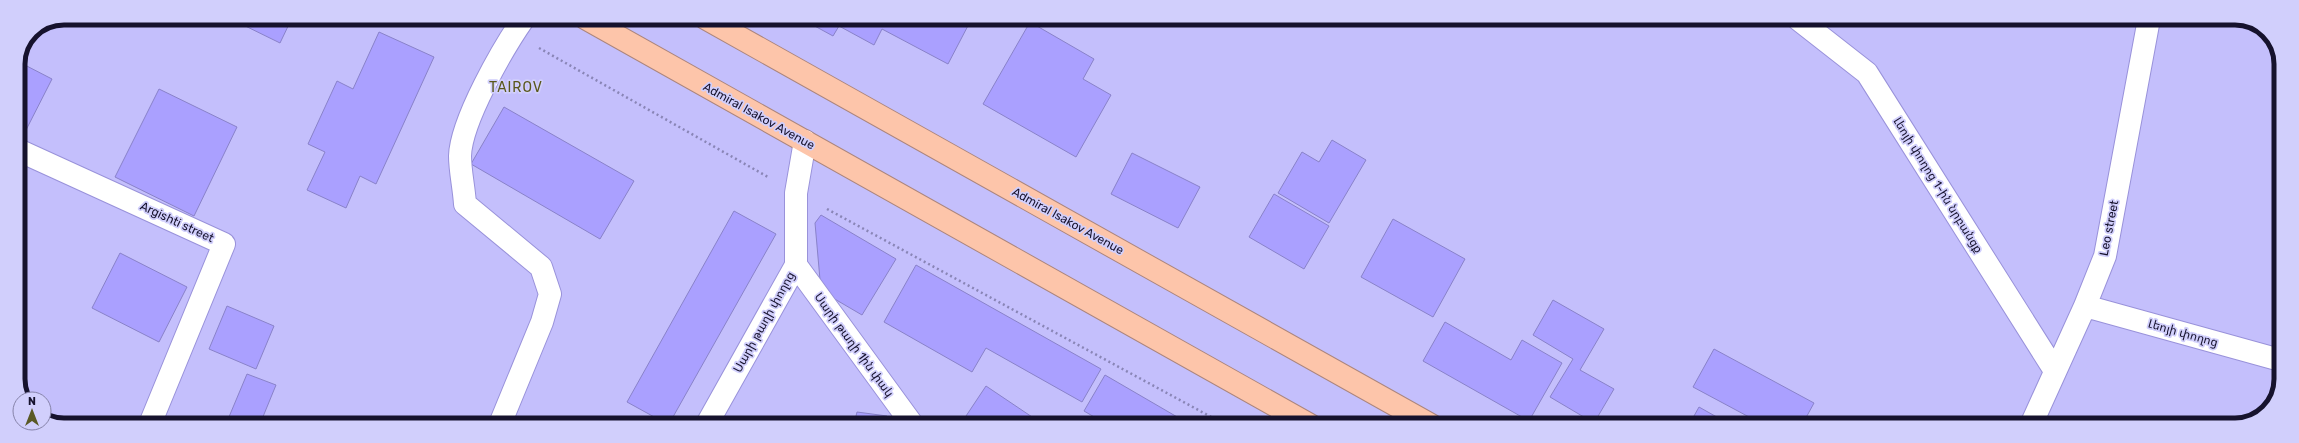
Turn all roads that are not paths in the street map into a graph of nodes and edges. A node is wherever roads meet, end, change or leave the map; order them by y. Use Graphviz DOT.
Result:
graph roads {
  1 [pos="598,25"];
  2 [pos="718,25"];
  3 [pos="1806,25"];
  4 [pos="2148,25"];
  5 [pos="518,26"];
  6 [pos="805,141"];
  7 [pos="25,153"];
  8 [pos="796,265"];
  9 [pos="2085,306"];
  10 [pos="2274,358"];
  11 [pos="2055,371"];
  12 [pos="152,418"];
  13 [pos="502,418"];
  14 [pos="710,418"];
  15 [pos="908,418"];
  16 [pos="1298,418"];
  17 [pos="1419,418"];
  18 [pos="2034,418"];
  1 -- 6 [label="highway, Admiral Isakov Avenue"];
  2 -- 17 [label="highway, Admiral Isakov Avenue"];
  3 -- 11 [label="street, Լեոյի փողոց 1-ին նրբանցք"];
  4 -- 9 [label="street, Leo street"];
  5 -- 13 [label="street"];
  6 -- 8 [label="street, Սարի թաղի փողոց"];
  6 -- 16 [label="highway, Admiral Isakov Avenue"];
  7 -- 12 [label="street, Argishti street"];
  8 -- 14 [label="street, Սարի թաղի փողոց"];
  8 -- 15 [label="street, Սարի թաղի 1ին փակ"];
  9 -- 10 [label="street, Լեոյի փողոց"];
  9 -- 11 [label="street, Leo street"];
  11 -- 18 [label="street, Leo street"];
}
